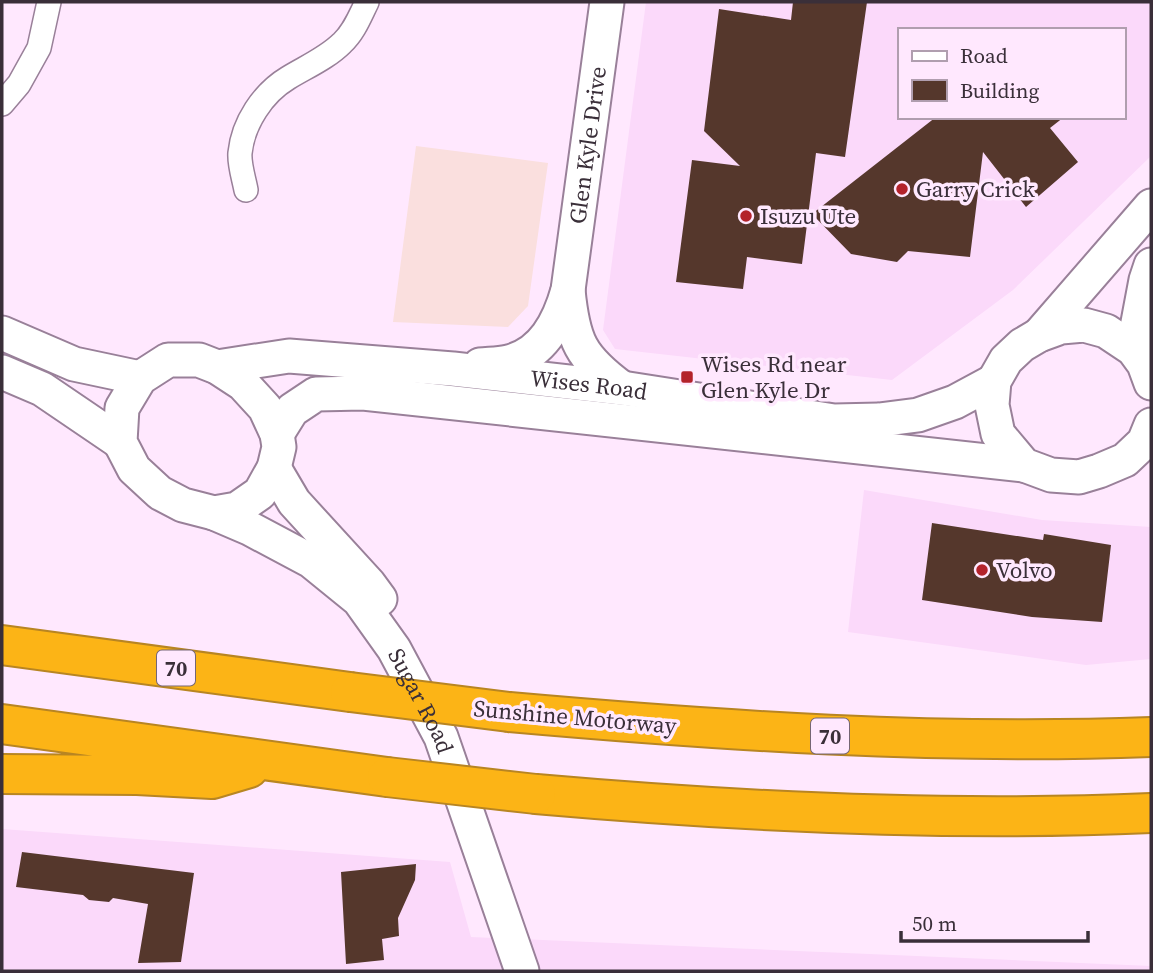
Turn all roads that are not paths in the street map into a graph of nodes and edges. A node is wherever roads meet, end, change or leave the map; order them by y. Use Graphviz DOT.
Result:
graph roads {
  1 [pos="49,2"];
  2 [pos="367,2"];
  3 [pos="607,2"];
  4 [pos="2,104"];
  5 [pos="246,190"];
  6 [pos="1151,206"];
  7 [pos="1151,265"];
  8 [pos="568,290"];
  9 [pos="2,333"];
  10 [pos="1039,335"];
  11 [pos="1133,349"];
  12 [pos="217,367"];
  13 [pos="453,369"];
  14 [pos="2,372"];
  15 [pos="140,378"];
  16 [pos="994,381"];
  17 [pos="1151,383"];
  18 [pos="622,388"];
  19 [pos="1151,425"];
  20 [pos="277,434"];
  21 [pos="120,442"];
  22 [pos="1024,465"];
  23 [pos="274,468"];
  24 [pos="214,513"];
  25 [pos="2,645"];
  26 [pos="2,724"];
  27 [pos="441,737"];
  28 [pos="1151,737"];
  29 [pos="271,761"];
  30 [pos="2,774"];
  31 [pos="1151,813"];
  32 [pos="522,971"];
  1 -- 4 [label="street"];
  2 -- 5 [label="street"];
  3 -- 8 [label="main road, Glen Kyle Drive"];
  6 -- 10 [label="main road"];
  7 -- 11 [label="main road"];
  8 -- 13 [label="main road"];
  8 -- 18 [label="main road"];
  9 -- 15 [label="main road"];
  10 -- 11 [label="main road"];
  10 -- 16 [label="main road"];
  11 -- 17 [label="main road"];
  12 -- 13 [label="main road, Wises Road"];
  12 -- 15 [label="main road"];
  12 -- 20 [label="main road"];
  13 -- 18 [label="main road, Wises Road"];
  14 -- 21 [label="main road"];
  15 -- 21 [label="main road"];
  16 -- 18 [label="main road, Wises Road"];
  16 -- 22 [label="main road"];
  19 -- 22 [label="main road, Wises Road"];
  20 -- 22 [label="main road, Wises Road"];
  20 -- 23 [label="main road"];
  21 -- 24 [label="main road"];
  23 -- 24 [label="main road"];
  23 -- 27 [label="main road"];
  24 -- 27 [label="main road, Sugar Road"];
  25 -- 28 [label="highway, Sunshine Motorway / 70, bridge"];
  26 -- 29 [label="highway"];
  27 -- 32 [label="main road, Sugar Road"];
  29 -- 30 [label="highway"];
  29 -- 31 [label="highway, bridge"];
}
